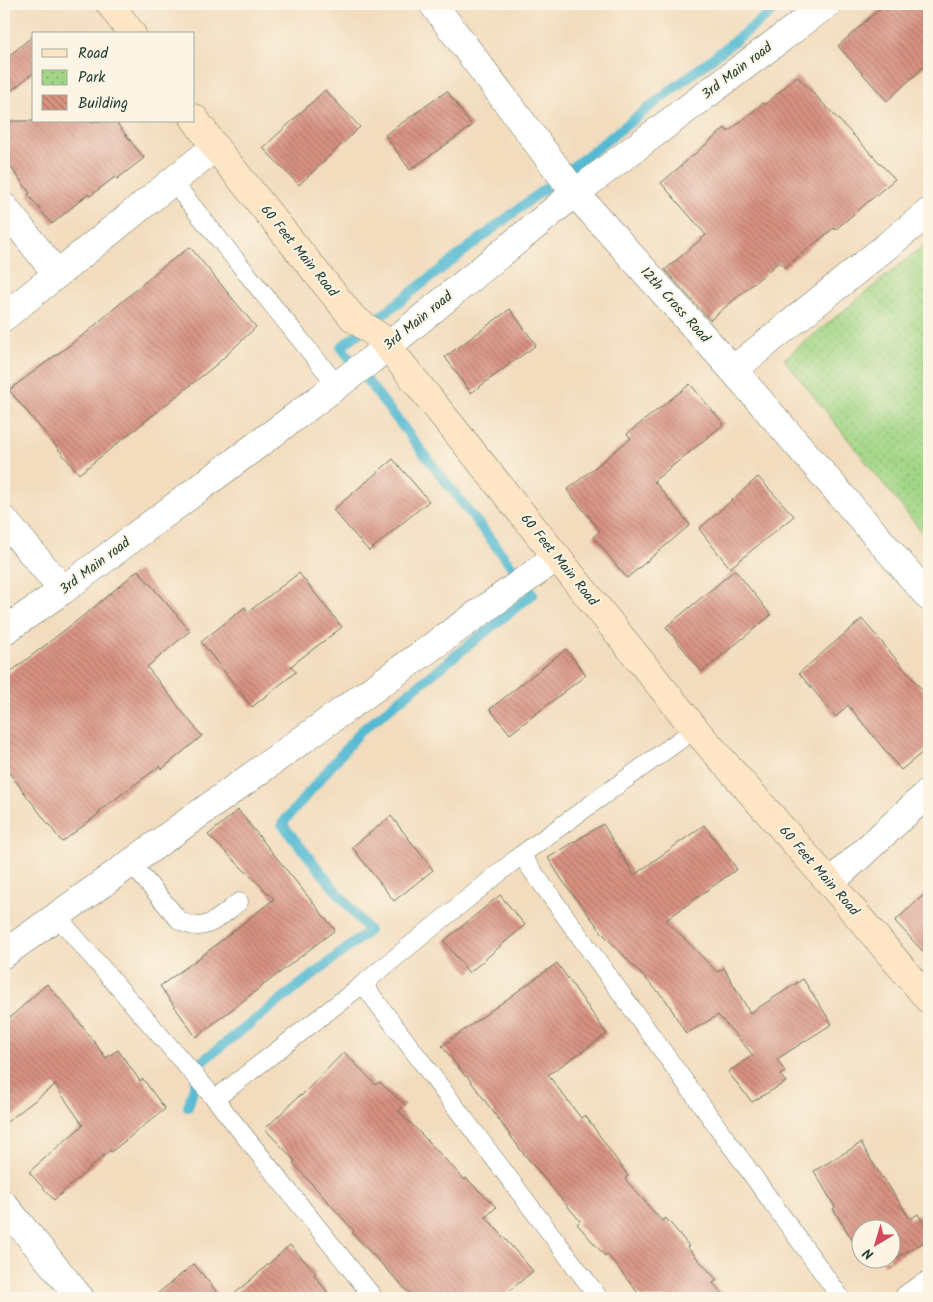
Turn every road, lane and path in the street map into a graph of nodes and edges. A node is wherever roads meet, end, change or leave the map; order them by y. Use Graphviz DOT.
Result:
graph roads {
  1 [pos="110,4"];
  2 [pos="433,4"];
  3 [pos="827,4"];
  4 [pos="131,32"];
  5 [pos="195,119"];
  6 [pos="215,147"];
  7 [pos="172,181"];
  8 [pos="575,193"];
  9 [pos="4,207"];
  10 [pos="929,212"];
  11 [pos="56,273"];
  12 [pos="4,317"];
  13 [pos="379,348"];
  14 [pos="733,370"];
  15 [pos="341,382"];
  16 [pos="4,520"];
  17 [pos="546,564"];
  18 [pos="62,590"];
  19 [pos="929,597"];
  20 [pos="4,631"];
  21 [pos="695,729"];
  22 [pos="929,792"];
  23 [pos="521,856"];
  24 [pos="130,862"];
  25 [pos="830,882"];
  26 [pos="239,902"];
  27 [pos="56,915"];
  28 [pos="4,954"];
  29 [pos="363,984"];
  30 [pos="929,1000"];
  31 [pos="215,1099"];
  32 [pos="4,1205"];
  33 [pos="929,1285"];
  34 [pos="80,1298"];
  35 [pos="374,1298"];
  36 [pos="599,1298"];
  37 [pos="841,1298"];
  38 [pos="909,1298"];
  1 -- 4 [label="street"];
  2 -- 8 [label="street, 12th Cross Road"];
  3 -- 8 [label="street, 3rd Main road"];
  5 -- 6 [label="street, 60 Feet Main Road"];
  6 -- 7 [label="street"];
  6 -- 13 [label="street, 60 Feet Main Road"];
  7 -- 11 [label="street"];
  7 -- 15 [label="lane"];
  8 -- 13 [label="street, 3rd Main road"];
  8 -- 14 [label="street, 12th Cross Road"];
  9 -- 11 [label="street"];
  10 -- 14 [label="street"];
  11 -- 12 [label="street"];
  13 -- 15 [label="street, 3rd Main road"];
  13 -- 17 [label="street, 60 Feet Main Road"];
  14 -- 19 [label="street, 12th Cross Road"];
  15 -- 18 [label="street, 3rd Main road"];
  16 -- 18 [label="street"];
  17 -- 21 [label="street, 60 Feet Main Road"];
  17 -- 24 [label="street"];
  18 -- 20 [label="street, 3rd Main road"];
  21 -- 23 [label="lane"];
  21 -- 25 [label="street, 60 Feet Main Road"];
  22 -- 25 [label="street"];
  23 -- 29 [label="lane"];
  23 -- 37 [label="lane"];
  24 -- 26 [label="lane"];
  24 -- 27 [label="street"];
  25 -- 30 [label="street, 60 Feet Main Road"];
  27 -- 28 [label="street"];
  27 -- 31 [label="lane"];
  29 -- 31 [label="lane"];
  29 -- 36 [label="lane"];
  31 -- 35 [label="lane"];
  32 -- 34 [label="street"];
  33 -- 38 [label="street"];
}
